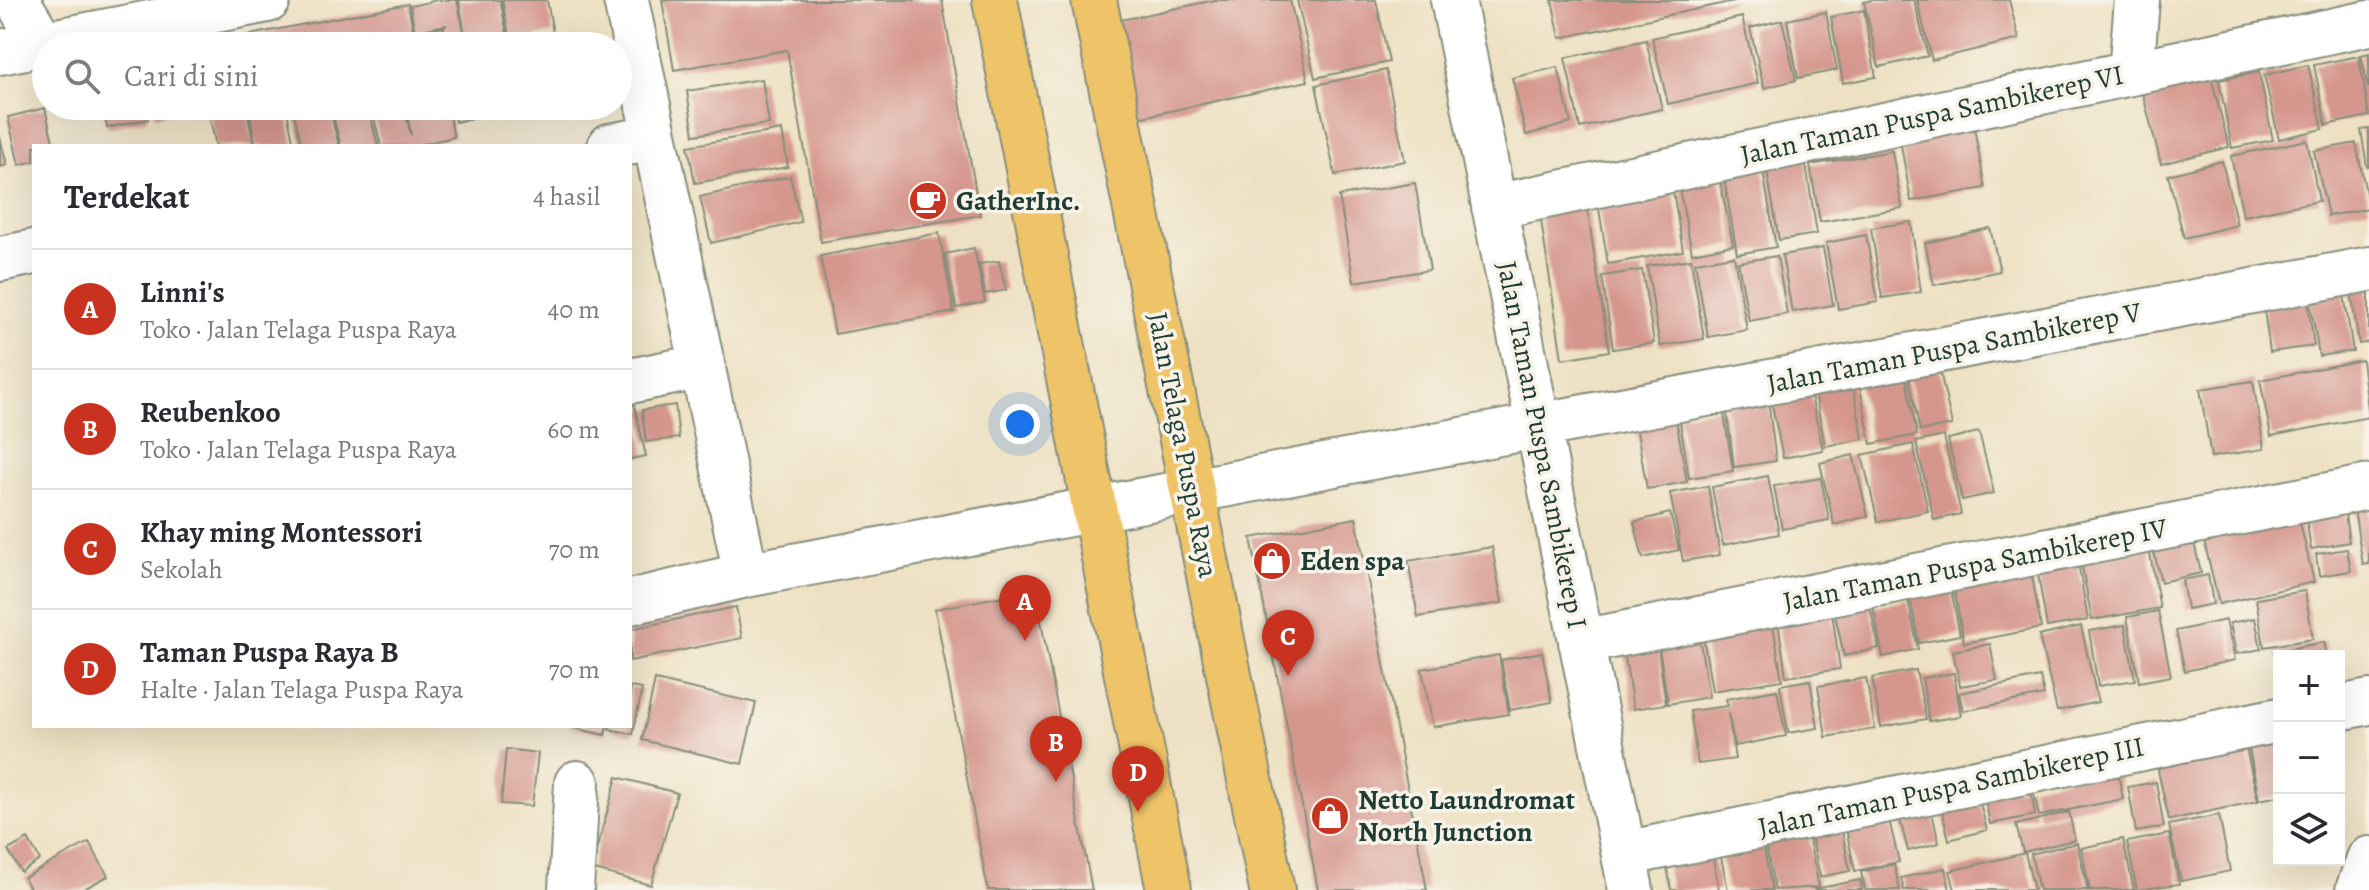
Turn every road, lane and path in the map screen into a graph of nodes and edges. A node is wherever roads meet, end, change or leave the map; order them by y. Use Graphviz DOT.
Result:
graph roads {
  1 [pos="17,0"];
  2 [pos="268,0"];
  3 [pos="626,0"];
  4 [pos="995,0"];
  5 [pos="1094,0"];
  6 [pos="1453,0"];
  7 [pos="2137,0"];
  8 [pos="2369,23"];
  9 [pos="36,32"];
  10 [pos="104,32"];
  11 [pos="32,46"];
  12 [pos="0,52"];
  13 [pos="2131,73"];
  14 [pos="655,138"];
  15 [pos="621,144"];
  16 [pos="1494,207"];
  17 [pos="32,252"];
  18 [pos="0,259"];
  19 [pos="2369,269"];
  20 [pos="703,366"];
  21 [pos="632,381"];
  22 [pos="1539,427"];
  23 [pos="2369,487"];
  24 [pos="1193,492"];
  25 [pos="1095,510"];
  26 [pos="746,575"];
  27 [pos="632,602"];
  28 [pos="1581,642"];
  29 [pos="2369,702"];
  30 [pos="2345,707"];
  31 [pos="2273,721"];
  32 [pos="577,783"];
  33 [pos="2369,859"];
  34 [pos="1628,872"];
  35 [pos="571,890"];
  36 [pos="1169,890"];
  37 [pos="1272,890"];
  38 [pos="2358,890"];
  1 -- 9 [label="street"];
  2 -- 10 [label="street"];
  3 -- 14 [label="street"];
  4 -- 25 [label="main road"];
  5 -- 24 [label="main road, Jalan Telaga Puspa Raya"];
  6 -- 16 [label="street, Jalan Taman Puspa Sambikerep I"];
  7 -- 13 [label="street"];
  8 -- 13 [label="street, Jalan Taman Puspa Sambikerep VI"];
  11 -- 12 [label="street"];
  13 -- 16 [label="street, Jalan Taman Puspa Sambikerep VI"];
  14 -- 15 [label="street"];
  14 -- 20 [label="street"];
  16 -- 22 [label="street, Jalan Taman Puspa Sambikerep I"];
  17 -- 18 [label="street"];
  19 -- 22 [label="street, Jalan Taman Puspa Sambikerep V"];
  20 -- 21 [label="street"];
  20 -- 26 [label="street"];
  22 -- 24 [label="street, Jalan Taman Puspa Sambikerep V"];
  22 -- 28 [label="street, Jalan Taman Puspa Sambikerep I"];
  23 -- 28 [label="street, Jalan Taman Puspa Sambikerep IV"];
  24 -- 25 [label="street, Jalan Taman Puspa Sambikerep V"];
  24 -- 37 [label="main road, Jalan Telaga Puspa Raya"];
  25 -- 26 [label="street, Jalan Taman Puspa Sambikerep V"];
  25 -- 36 [label="main road"];
  26 -- 27 [label="street, Jalan Taman Puspa Sambikerep V"];
  28 -- 34 [label="street, Jalan Taman Puspa Sambikerep I"];
  29 -- 30 [label="street"];
  31 -- 34 [label="street, Jalan Taman Puspa Sambikerep III"];
  32 -- 35 [label="street"];
  33 -- 38 [label="street"];
}
